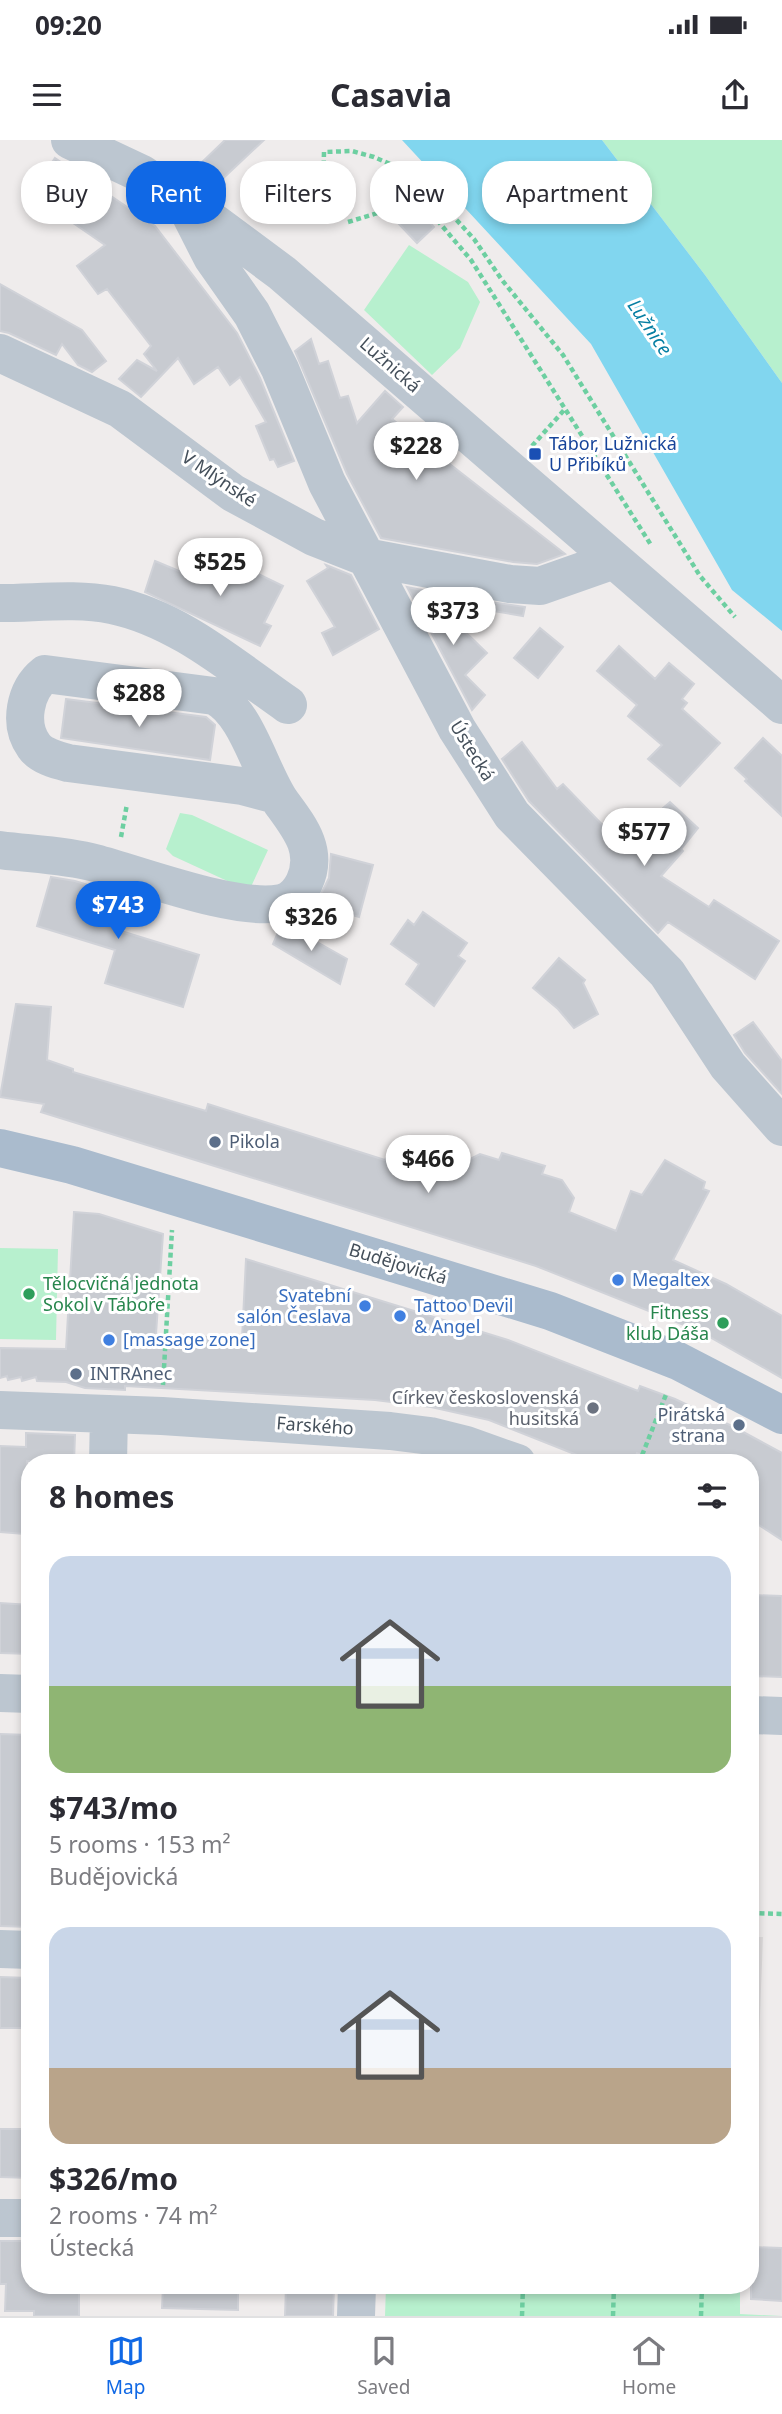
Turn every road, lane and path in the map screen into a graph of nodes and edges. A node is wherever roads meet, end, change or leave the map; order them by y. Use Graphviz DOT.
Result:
graph roads {
  1 [pos="70,140"];
  2 [pos="324,161"];
  3 [pos="126,166"];
  4 [pos="356,220"];
  5 [pos="195,224"];
  6 [pos="214,224"];
  7 [pos="282,273"];
  8 [pos="253,314"];
  9 [pos="0,353"];
  10 [pos="566,408"];
  11 [pos="529,450"];
  12 [pos="653,547"];
  13 [pos="365,556"];
  14 [pos="614,560"];
  15 [pos="0,603"];
  16 [pos="724,606"];
  17 [pos="288,705"];
  18 [pos="782,705"];
  19 [pos="132,771"];
  20 [pos="276,795"];
  21 [pos="0,850"];
  22 [pos="116,869"];
  23 [pos="782,1127"];
  24 [pos="0,1148"];
  25 [pos="172,1228"];
  26 [pos="668,1389"];
  27 [pos="162,1393"];
  28 [pos="0,1410"];
  29 [pos="109,1414"];
  30 [pos="782,1415"];
  31 [pos="108,1454"];
  32 [pos="493,1454"];
  33 [pos="643,1454"];
  34 [pos="0,1693"];
  35 [pos="21,1694"];
  36 [pos="759,1716"];
  37 [pos="782,1716"];
  38 [pos="759,1913"];
  39 [pos="782,1914"];
  40 [pos="0,1949"];
  41 [pos="21,1950"];
  42 [pos="0,2218"];
  43 [pos="21,2218"];
  44 [pos="357,2294"];
  45 [pos="523,2294"];
  46 [pos="614,2294"];
  47 [pos="702,2294"];
  48 [pos="356,2316"];
  49 [pos="522,2316"];
  50 [pos="613,2316"];
  51 [pos="701,2316"];
  1 -- 3 [label="street, Lužnická"];
  2 -- 16 [label="path"];
  4 -- 10 [label="path"];
  5 -- 8 [label="street, Ústecká"];
  6 -- 7 [label="street, Lužnická"];
  7 -- 8 [label="street"];
  7 -- 14 [label="street, Lužnická"];
  8 -- 13 [label="street, Ústecká"];
  9 -- 13 [label="street, V Mlýnské"];
  10 -- 11 [label="path"];
  10 -- 12 [label="path"];
  13 -- 14 [label="street, V Mlýnské"];
  13 -- 23 [label="street, Ústecká"];
  14 -- 18 [label="street, Lužnická"];
  15 -- 17 [label="street"];
  19 -- 20 [label="street"];
  19 -- 20 [label="street"];
  19 -- 22 [label="path"];
  20 -- 22 [label="street"];
  21 -- 22 [label="street"];
  24 -- 30 [label="main road, Budějovická"];
  25 -- 27 [label="path"];
  26 -- 33 [label="path"];
  28 -- 29 [label="street, Farského"];
  29 -- 31 [label="street"];
  29 -- 32 [label="street, Farského"];
  34 -- 35 [label="street"];
  36 -- 37 [label="street"];
  38 -- 39 [label="path"];
  40 -- 41 [label="street"];
  42 -- 43 [label="street"];
  44 -- 48 [label="street"];
  45 -- 49 [label="path"];
  46 -- 50 [label="path"];
  47 -- 51 [label="path"];
}
